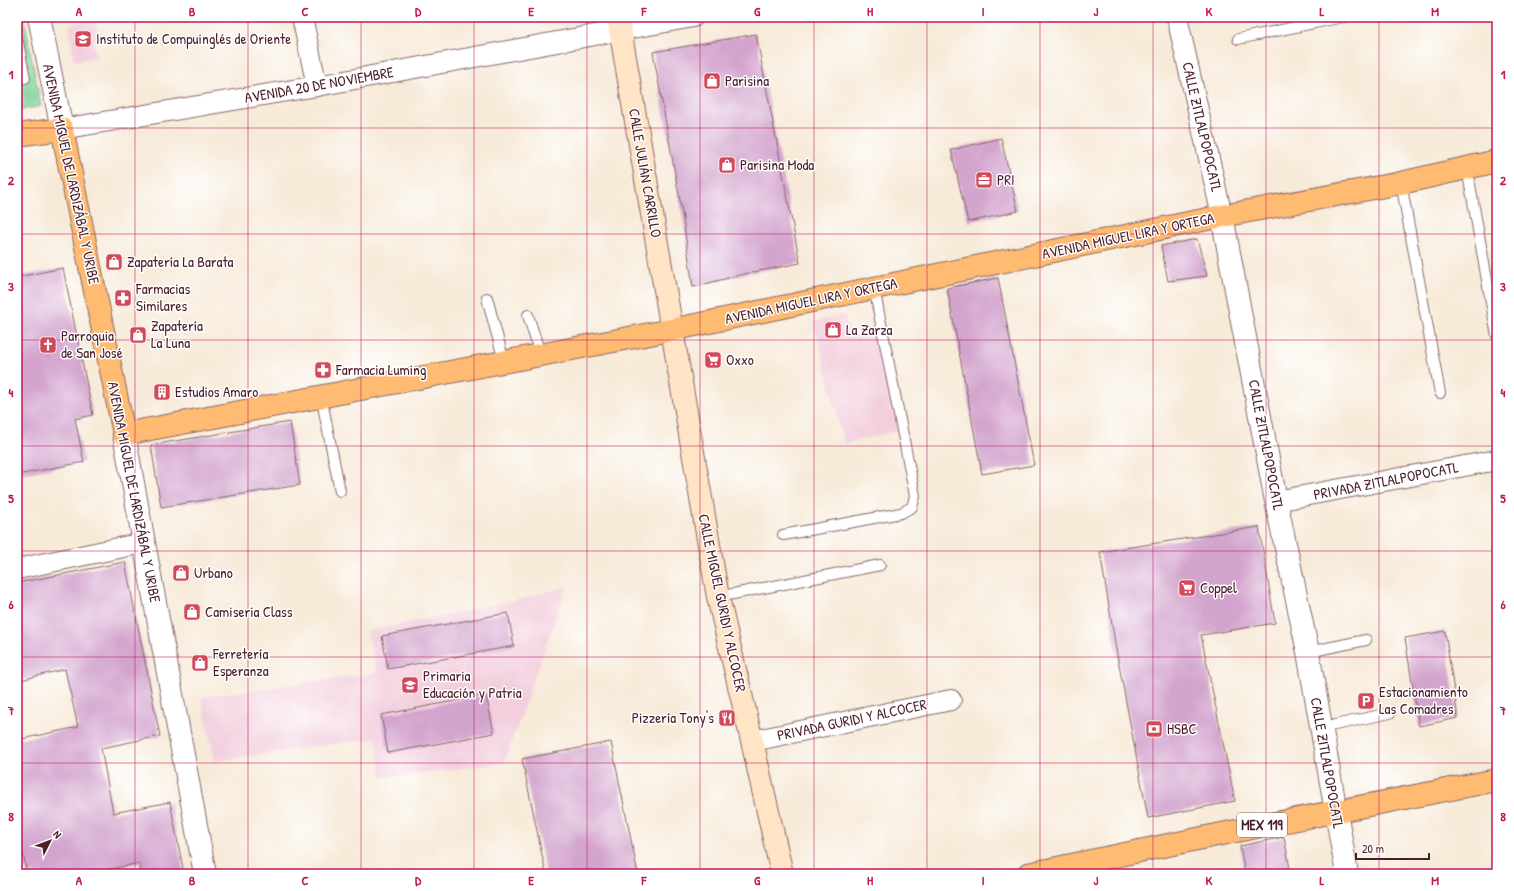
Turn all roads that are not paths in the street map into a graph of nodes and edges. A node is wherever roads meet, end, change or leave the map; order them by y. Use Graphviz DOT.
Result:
graph roads {
  1 [pos="39,17"];
  2 [pos="302,17"];
  3 [pos="693,17"];
  4 [pos="1176,17"];
  5 [pos="1343,17"];
  6 [pos="619,24"];
  7 [pos="17,38"];
  8 [pos="1238,39"];
  9 [pos="25,78"];
  10 [pos="317,86"];
  11 [pos="62,128"];
  12 [pos="17,135"];
  13 [pos="1497,161"];
  14 [pos="1467,168"];
  15 [pos="1401,183"];
  16 [pos="1222,216"];
  17 [pos="874,288"];
  18 [pos="487,298"];
  19 [pos="528,316"];
  20 [pos="671,330"];
  21 [pos="1497,336"];
  22 [pos="540,354"];
  23 [pos="504,361"];
  24 [pos="1440,393"];
  25 [pos="321,396"];
  26 [pos="124,434"];
  27 [pos="1497,460"];
  28 [pos="340,491"];
  29 [pos="1276,501"];
  30 [pos="783,535"];
  31 [pos="143,543"];
  32 [pos="880,565"];
  33 [pos="17,569"];
  34 [pos="718,597"];
  35 [pos="1366,640"];
  36 [pos="1308,652"];
  37 [pos="951,700"];
  38 [pos="1390,713"];
  39 [pos="1321,728"];
  40 [pos="752,741"];
  41 [pos="1497,780"];
  42 [pos="1335,811"];
  43 [pos="205,874"];
  44 [pos="782,874"];
  45 [pos="1028,874"];
  46 [pos="1347,874"];
  1 -- 11 [label="street, AVENIDA MIGUEL DE LARDIZÁBAL Y URIBE"];
  2 -- 10 [label="street"];
  3 -- 6 [label="street, AVENIDA 20 DE NOVIEMBRE"];
  4 -- 16 [label="street, CALLE ZITLALPOPOCATL"];
  5 -- 8 [label="lane"];
  6 -- 10 [label="street, AVENIDA 20 DE NOVIEMBRE"];
  6 -- 20 [label="main road, CALLE JULIÁN CARRILLO"];
  7 -- 9 [label="lane"];
  10 -- 11 [label="street, AVENIDA 20 DE NOVIEMBRE"];
  11 -- 12 [label="main road, AVENIDA 20 DE NOVIEMBRE"];
  11 -- 26 [label="main road, AVENIDA MIGUEL DE LARDIZÁBAL Y URIBE"];
  13 -- 14 [label="main road, AVENIDA MIGUEL LIRA Y ORTEGA"];
  14 -- 15 [label="main road, AVENIDA MIGUEL LIRA Y ORTEGA"];
  14 -- 21 [label="lane"];
  15 -- 16 [label="main road, AVENIDA MIGUEL LIRA Y ORTEGA"];
  15 -- 24 [label="lane"];
  16 -- 17 [label="main road, AVENIDA MIGUEL LIRA Y ORTEGA"];
  16 -- 29 [label="street, CALLE ZITLALPOPOCATL"];
  17 -- 20 [label="main road, AVENIDA MIGUEL LIRA Y ORTEGA"];
  17 -- 30 [label="lane"];
  18 -- 23 [label="lane"];
  19 -- 22 [label="lane"];
  20 -- 22 [label="main road, AVENIDA MIGUEL LIRA Y ORTEGA"];
  20 -- 34 [label="main road, CALLE MIGUEL GURIDI Y ALCOCER"];
  22 -- 23 [label="main road, AVENIDA MIGUEL LIRA Y ORTEGA"];
  23 -- 25 [label="main road, AVENIDA MIGUEL LIRA Y ORTEGA"];
  25 -- 26 [label="main road, AVENIDA MIGUEL LIRA Y ORTEGA"];
  25 -- 28 [label="lane"];
  26 -- 31 [label="street, AVENIDA MIGUEL DE LARDIZÁBAL Y URIBE"];
  27 -- 29 [label="street, PRIVADA ZITLALPOPOCATL"];
  29 -- 36 [label="street, CALLE ZITLALPOPOCATL"];
  31 -- 33 [label="street"];
  31 -- 43 [label="street, AVENIDA MIGUEL DE LARDIZÁBAL Y URIBE"];
  32 -- 34 [label="lane"];
  34 -- 40 [label="main road, CALLE MIGUEL GURIDI Y ALCOCER"];
  35 -- 36 [label="lane"];
  36 -- 39 [label="street, CALLE ZITLALPOPOCATL"];
  37 -- 40 [label="street, PRIVADA GURIDI Y ALCOCER"];
  38 -- 39 [label="lane"];
  39 -- 42 [label="street, CALLE ZITLALPOPOCATL"];
  40 -- 44 [label="main road, CALLE MIGUEL GURIDI Y ALCOCER"];
  41 -- 42 [label="main road, MEX 119"];
  42 -- 45 [label="main road, MEX 119"];
  42 -- 46 [label="street, CALLE ZITLALPOPOCATL"];
}
